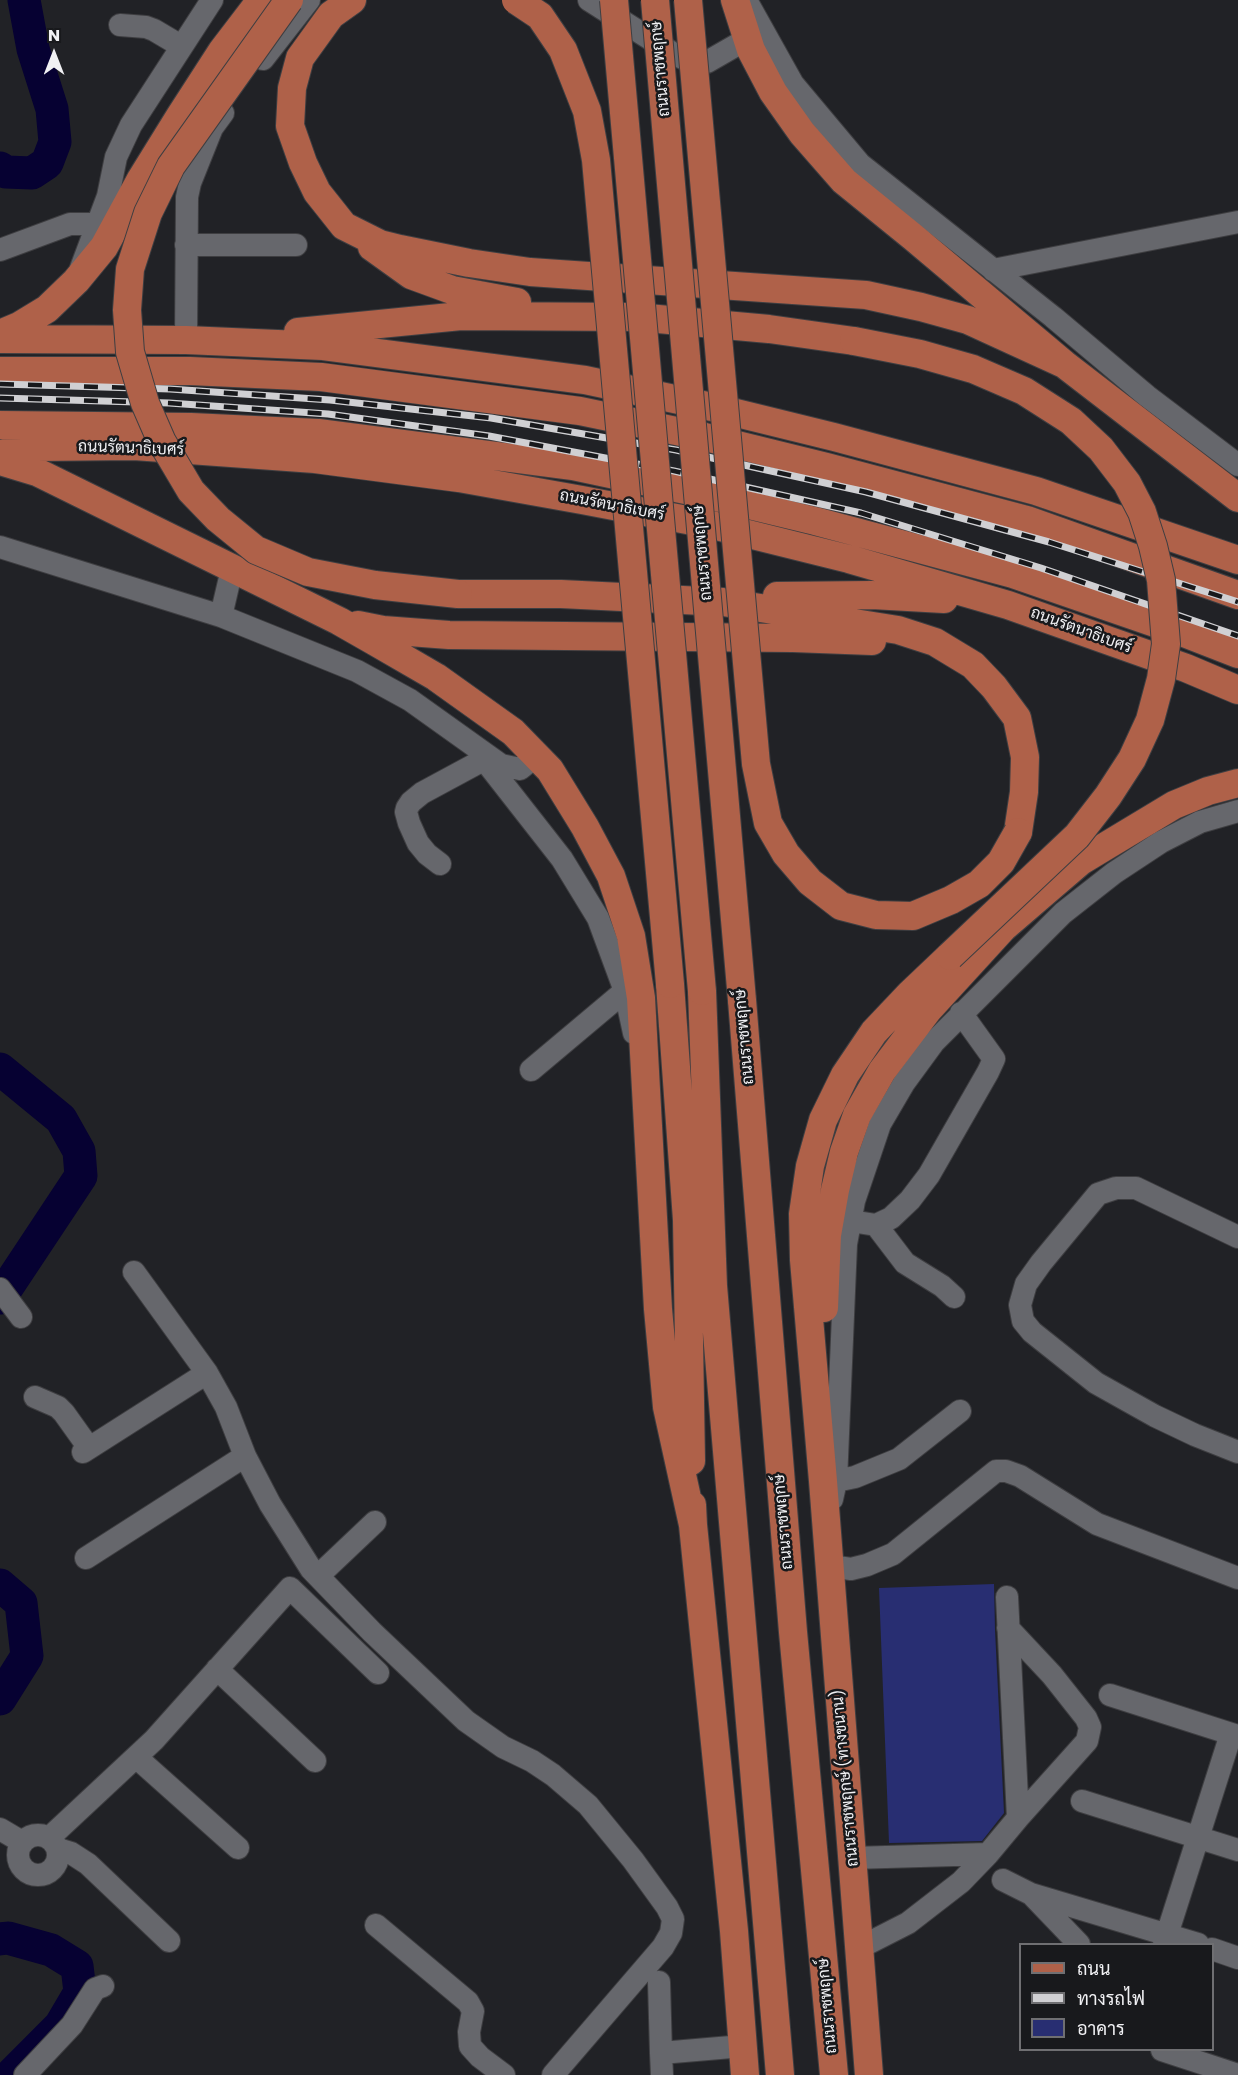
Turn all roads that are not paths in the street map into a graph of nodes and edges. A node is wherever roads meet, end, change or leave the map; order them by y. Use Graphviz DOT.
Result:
graph roads {
  1 [pos="212,0"];
  2 [pos="261,0"];
  3 [pos="289,0"];
  4 [pos="309,0"];
  5 [pos="352,0"];
  6 [pos="516,0"];
  7 [pos="589,0"];
  8 [pos="614,0"];
  9 [pos="655,0"];
  10 [pos="688,0"];
  11 [pos="735,0"];
  12 [pos="747,0"];
  13 [pos="120,25"];
  14 [pos="747,39"];
  15 [pos="182,46"];
  16 [pos="1238,222"];
  17 [pos="98,224"];
  18 [pos="344,226"];
  19 [pos="186,244"];
  20 [pos="296,245"];
  21 [pos="0,250"];
  22 [pos="993,270"];
  23 [pos="76,281"];
  24 [pos="636,317"];
  25 [pos="0,333"];
  26 [pos="0,339"];
  27 [pos="186,340"];
  28 [pos="216,340"];
  29 [pos="1064,364"];
  30 [pos="0,370"];
  31 [pos="580,411"];
  32 [pos="0,425"];
  33 [pos="834,437"];
  34 [pos="0,454"];
  35 [pos="0,461"];
  36 [pos="1238,465"];
  37 [pos="1238,498"];
  38 [pos="0,547"];
  39 [pos="1238,560"];
  40 [pos="232,569"];
  41 [pos="1238,595"];
  42 [pos="649,597"];
  43 [pos="1008,605"];
  44 [pos="221,616"];
  45 [pos="339,621"];
  46 [pos="1238,654"];
  47 [pos="973,665"];
  48 [pos="1238,690"];
  49 [pos="480,753"];
  50 [pos="536,756"];
  51 [pos="1238,783"];
  52 [pos="1238,811"];
  53 [pos="440,864"];
  54 [pos="624,991"];
  55 [pos="962,1013"];
  56 [pos="531,1070"];
  57 [pos="649,1120"];
  58 [pos="850,1221"];
  59 [pos="876,1225"];
  60 [pos="1238,1237"];
  61 [pos="134,1272"];
  62 [pos="3,1292"];
  63 [pos="954,1297"];
  64 [pos="21,1317"];
  65 [pos="207,1373"];
  66 [pos="35,1397"];
  67 [pos="960,1411"];
  68 [pos="1238,1452"];
  69 [pos="245,1456"];
  70 [pos="830,1481"];
  71 [pos="375,1522"];
  72 [pos="693,1525"];
  73 [pos="86,1558"];
  74 [pos="830,1566"];
  75 [pos="315,1572"];
  76 [pos="1238,1578"];
  77 [pos="290,1588"];
  78 [pos="1007,1597"];
  79 [pos="1008,1628"];
  80 [pos="217,1669"];
  81 [pos="378,1673"];
  82 [pos="1110,1695"];
  83 [pos="1235,1735"];
  84 [pos="136,1757"];
  85 [pos="315,1761"];
  86 [pos="1082,1801"];
  87 [pos="1018,1818"];
  88 [pos="0,1829"];
  89 [pos="1198,1838"];
  90 [pos="22,1842"];
  91 [pos="54,1844"];
  92 [pos="238,1848"];
  93 [pos="1238,1850"];
  94 [pos="988,1854"];
  95 [pos="852,1858"];
  96 [pos="1003,1880"];
  97 [pos="1031,1894"];
  98 [pos="376,1925"];
  99 [pos="1166,1940"];
  100 [pos="169,1941"];
  101 [pos="1079,1943"];
  102 [pos="1190,1943"];
  103 [pos="859,1948"];
  104 [pos="1214,1950"];
  105 [pos="1238,1958"];
  106 [pos="659,1982"];
  107 [pos="103,1986"];
  108 [pos="743,2046"];
  109 [pos="1168,2051"];
  110 [pos="661,2064"];
  111 [pos="1238,2074"];
  112 [pos="25,2075"];
  113 [pos="504,2075"];
  114 [pos="553,2075"];
  115 [pos="745,2075"];
  116 [pos="780,2075"];
  117 [pos="834,2075"];
  118 [pos="869,2075"];
  1 -- 15 [label="street"];
  2 -- 23 [label="main road"];
  3 -- 42 [label="main road, bridge"];
  4 -- 19 [label="street"];
  5 -- 18 [label="main road"];
  6 -- 72 [label="main road, bridge"];
  7 -- 14 [label="street"];
  8 -- 116 [label="main road, bridge"];
  9 -- 117 [label="main road, ถนนราชพฤกษ์, bridge"];
  10 -- 47 [label="main road, bridge"];
  11 -- 14 [label="main road"];
  12 -- 22 [label="street"];
  13 -- 15 [label="street"];
  14 -- 29 [label="main road"];
  15 -- 17 [label="street"];
  16 -- 22 [label="street"];
  17 -- 21 [label="street"];
  17 -- 23 [label="street"];
  18 -- 24 [label="main road"];
  18 -- 29 [label="main road"];
  19 -- 20 [label="street"];
  19 -- 27 [label="street"];
  22 -- 36 [label="street"];
  23 -- 25 [label="main road"];
  24 -- 28 [label="main road"];
  24 -- 70 [label="main road, bridge"];
  26 -- 27 [label="main road"];
  27 -- 28 [label="main road"];
  28 -- 33 [label="main road"];
  29 -- 37 [label="main road"];
  30 -- 31 [label="main road"];
  31 -- 33 [label="main road"];
  31 -- 41 [label="main road"];
  32 -- 46 [label="main road, ถนนรัตนาธิเบศร์"];
  33 -- 39 [label="main road"];
  34 -- 43 [label="main road, ถนนรัตนาธิเบศร์"];
  35 -- 40 [label="main road"];
  38 -- 44 [label="street"];
  40 -- 44 [label="street"];
  40 -- 45 [label="main road"];
  42 -- 43 [label="main road"];
  42 -- 47 [label="main road"];
  43 -- 48 [label="main road, ถนนรัตนาธิเบศร์"];
  44 -- 49 [label="street"];
  45 -- 47 [label="main road"];
  45 -- 50 [label="main road"];
  49 -- 50 [label="street"];
  49 -- 53 [label="street"];
  49 -- 54 [label="street"];
  50 -- 57 [label="main road"];
  51 -- 70 [label="main road"];
  52 -- 55 [label="street"];
  54 -- 56 [label="street"];
  54 -- 57 [label="street"];
  55 -- 58 [label="street"];
  55 -- 59 [label="street"];
  57 -- 72 [label="main road"];
  58 -- 59 [label="street"];
  58 -- 70 [label="street"];
  59 -- 63 [label="street"];
  60 -- 68 [label="street"];
  61 -- 65 [label="street"];
  62 -- 64 [label="street"];
  65 -- 66 [label="street"];
  65 -- 69 [label="street"];
  67 -- 70 [label="street"];
  69 -- 73 [label="street"];
  69 -- 75 [label="street"];
  70 -- 74 [label="main road, ถนนราชพฤกษ์ (ทางขนาน)"];
  71 -- 75 [label="street"];
  72 -- 108 [label="main road"];
  74 -- 76 [label="street"];
  74 -- 95 [label="main road, ถนนราชพฤกษ์ (ทางขนาน)"];
  75 -- 77 [label="street"];
  75 -- 114 [label="street"];
  77 -- 80 [label="street"];
  77 -- 81 [label="street"];
  78 -- 79 [label="street"];
  79 -- 87 [label="street"];
  79 -- 87 [label="street"];
  80 -- 84 [label="street"];
  80 -- 85 [label="street"];
  82 -- 83 [label="street"];
  83 -- 89 [label="street"];
  84 -- 91 [label="street"];
  84 -- 92 [label="street"];
  86 -- 89 [label="street"];
  87 -- 94 [label="street"];
  88 -- 90 [label="street"];
  89 -- 93 [label="street"];
  89 -- 99 [label="street"];
  90 -- 91 [label="street"];
  90 -- 91 [label="street"];
  91 -- 100 [label="street"];
  94 -- 95 [label="street"];
  94 -- 103 [label="street"];
  95 -- 103 [label="main road, ถนนราชพฤกษ์ (ทางขนาน)"];
  96 -- 97 [label="street"];
  97 -- 99 [label="street"];
  97 -- 101 [label="street"];
  98 -- 113 [label="street"];
  99 -- 102 [label="street"];
  103 -- 118 [label="main road, ถนนราชพฤกษ์ (ทางขนาน)"];
  104 -- 105 [label="street"];
  106 -- 110 [label="street"];
  107 -- 112 [label="street"];
  108 -- 110 [label="street"];
  108 -- 115 [label="main road"];
  109 -- 111 [label="street"];
}
